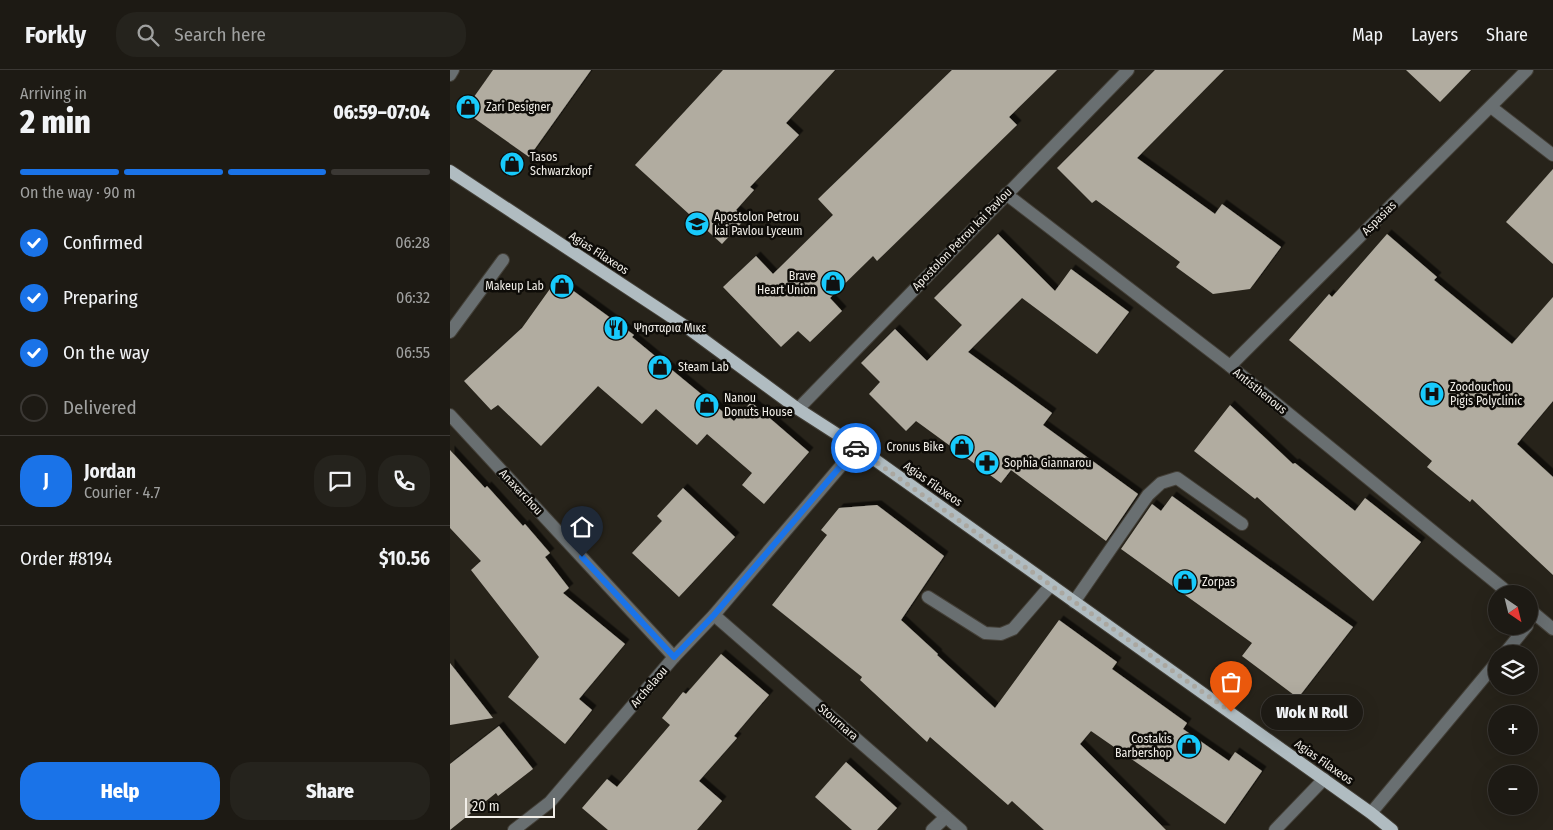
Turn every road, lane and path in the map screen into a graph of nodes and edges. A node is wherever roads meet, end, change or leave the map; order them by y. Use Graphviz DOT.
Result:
graph roads {
  1 [pos="453,70"];
  2 [pos="1128,70"];
  3 [pos="1528,70"];
  4 [pos="450,74"];
  5 [pos="1492,107"];
  6 [pos="1553,155"];
  7 [pos="450,171"];
  8 [pos="1006,194"];
  9 [pos="503,260"];
  10 [pos="450,332"];
  11 [pos="1230,366"];
  12 [pos="798,409"];
  13 [pos="450,415"];
  14 [pos="857,447"];
  15 [pos="1242,524"];
  16 [pos="1051,585"];
  17 [pos="1499,585"];
  18 [pos="928,597"];
  19 [pos="1074,602"];
  20 [pos="714,615"];
  21 [pos="1538,622"];
  22 [pos="1553,629"];
  23 [pos="674,657"];
  24 [pos="1488,673"];
  25 [pos="1324,779"];
  26 [pos="1371,813"];
  27 [pos="946,817"];
  28 [pos="514,830"];
  29 [pos="932,830"];
  30 [pos="961,830"];
  31 [pos="1275,830"];
  32 [pos="1392,830"];
  1 -- 4 [label="street"];
  2 -- 8 [label="street, Apostolon Petrou kai Pavlou"];
  3 -- 5 [label="street, Aspasias"];
  5 -- 6 [label="street"];
  5 -- 11 [label="street, Aspasias"];
  7 -- 12 [label="main road, Agias Filaxeos"];
  8 -- 11 [label="street, Antisthenous"];
  8 -- 12 [label="street, Apostolon Petrou kai Pavlou"];
  9 -- 10 [label="street"];
  11 -- 17 [label="street, Antisthenous"];
  12 -- 14 [label="main road, Agias Filaxeos"];
  13 -- 23 [label="street, Anaxarchou"];
  14 -- 16 [label="main road, Agias Filaxeos"];
  14 -- 20 [label="street, Archelaou"];
  15 -- 19 [label="street"];
  16 -- 18 [label="street"];
  16 -- 19 [label="main road, Agias Filaxeos"];
  19 -- 25 [label="main road, Agias Filaxeos"];
  20 -- 23 [label="street, Archelaou"];
  20 -- 27 [label="street, Stournara"];
  21 -- 22 [label="street"];
  23 -- 28 [label="street, Archelaou"];
  24 -- 26 [label="street"];
  25 -- 26 [label="main road, Agias Filaxeos"];
  25 -- 31 [label="street"];
  26 -- 32 [label="main road, Agias Filaxeos"];
  27 -- 29 [label="street"];
  27 -- 30 [label="street, Stournara"];
}
